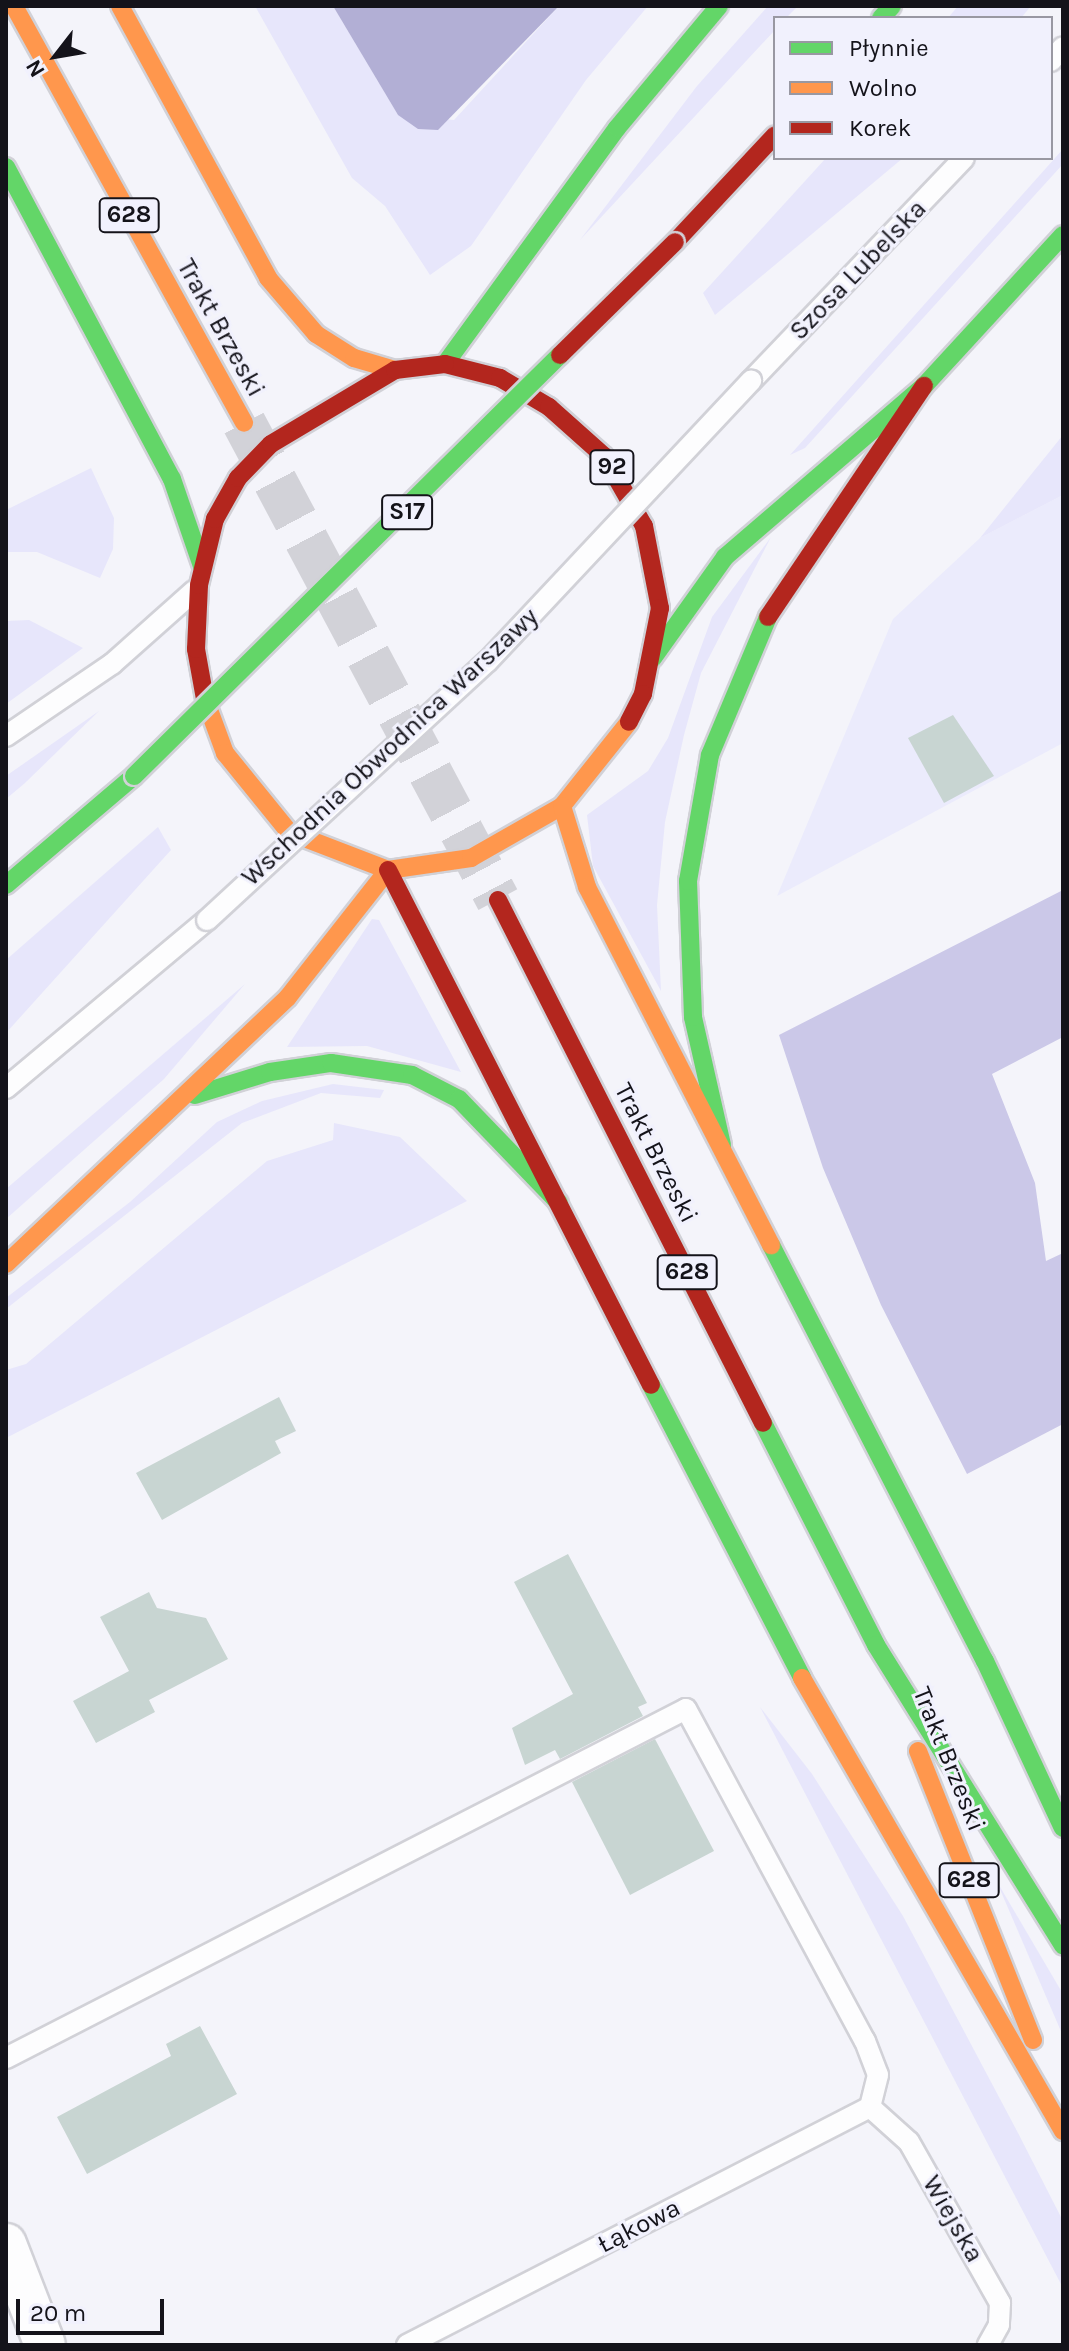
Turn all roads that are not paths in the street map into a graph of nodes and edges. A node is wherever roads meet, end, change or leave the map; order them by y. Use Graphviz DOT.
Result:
graph roads {
  1 [pos="14,6"];
  2 [pos="120,6"];
  3 [pos="719,6"];
  4 [pos="773,137"];
  5 [pos="962,160"];
  6 [pos="6,167"];
  7 [pos="1063,235"];
  8 [pos="445,364"];
  9 [pos="395,370"];
  10 [pos="751,381"];
  11 [pos="924,386"];
  12 [pos="244,423"];
  13 [pos="201,576"];
  14 [pos="653,658"];
  15 [pos="6,736"];
  16 [pos="562,806"];
  17 [pos="388,870"];
  18 [pos="6,885"];
  19 [pos="498,900"];
  20 [pos="6,1088"];
  21 [pos="189,1097"];
  22 [pos="722,1145"];
  23 [pos="559,1203"];
  24 [pos="6,1264"];
  25 [pos="876,1645"];
  26 [pos="1063,1828"];
  27 [pos="1063,1946"];
  28 [pos="6,2058"];
  29 [pos="870,2107"];
  30 [pos="1063,2115"];
  31 [pos="1063,2131"];
  32 [pos="6,2244"];
  33 [pos="45,2345"];
  34 [pos="407,2345"];
  35 [pos="988,2345"];
  1 -- 12 [label="main road, Trakt Brzeski / 628"];
  2 -- 9 [label="main road"];
  3 -- 8 [label="main road"];
  4 -- 18 [label="main road, S17, bridge"];
  5 -- 10 [label="lane, Szosa Lubelska"];
  6 -- 13 [label="main road"];
  7 -- 11 [label="main road"];
  8 -- 9 [label="main road, 92"];
  8 -- 14 [label="main road, 92"];
  9 -- 13 [label="main road, 92"];
  10 -- 20 [label="lane, Wschodnia Obwodnica Warszawy, bridge"];
  11 -- 14 [label="main road"];
  11 -- 22 [label="main road"];
  13 -- 15 [label="lane"];
  13 -- 17 [label="main road, 92"];
  14 -- 16 [label="main road, 92"];
  16 -- 17 [label="main road, 92"];
  16 -- 22 [label="main road"];
  17 -- 21 [label="main road"];
  17 -- 23 [label="main road"];
  19 -- 25 [label="main road, Trakt Brzeski / 628"];
  21 -- 23 [label="main road"];
  21 -- 24 [label="main road"];
  22 -- 26 [label="main road"];
  23 -- 31 [label="main road"];
  25 -- 27 [label="main road, Trakt Brzeski / 628"];
  25 -- 30 [label="main road, Trakt Brzeski / 628"];
  28 -- 29 [label="lane"];
  29 -- 34 [label="lane, Łąkowa"];
  29 -- 35 [label="lane, Wiejska"];
  32 -- 33 [label="street"];
}
